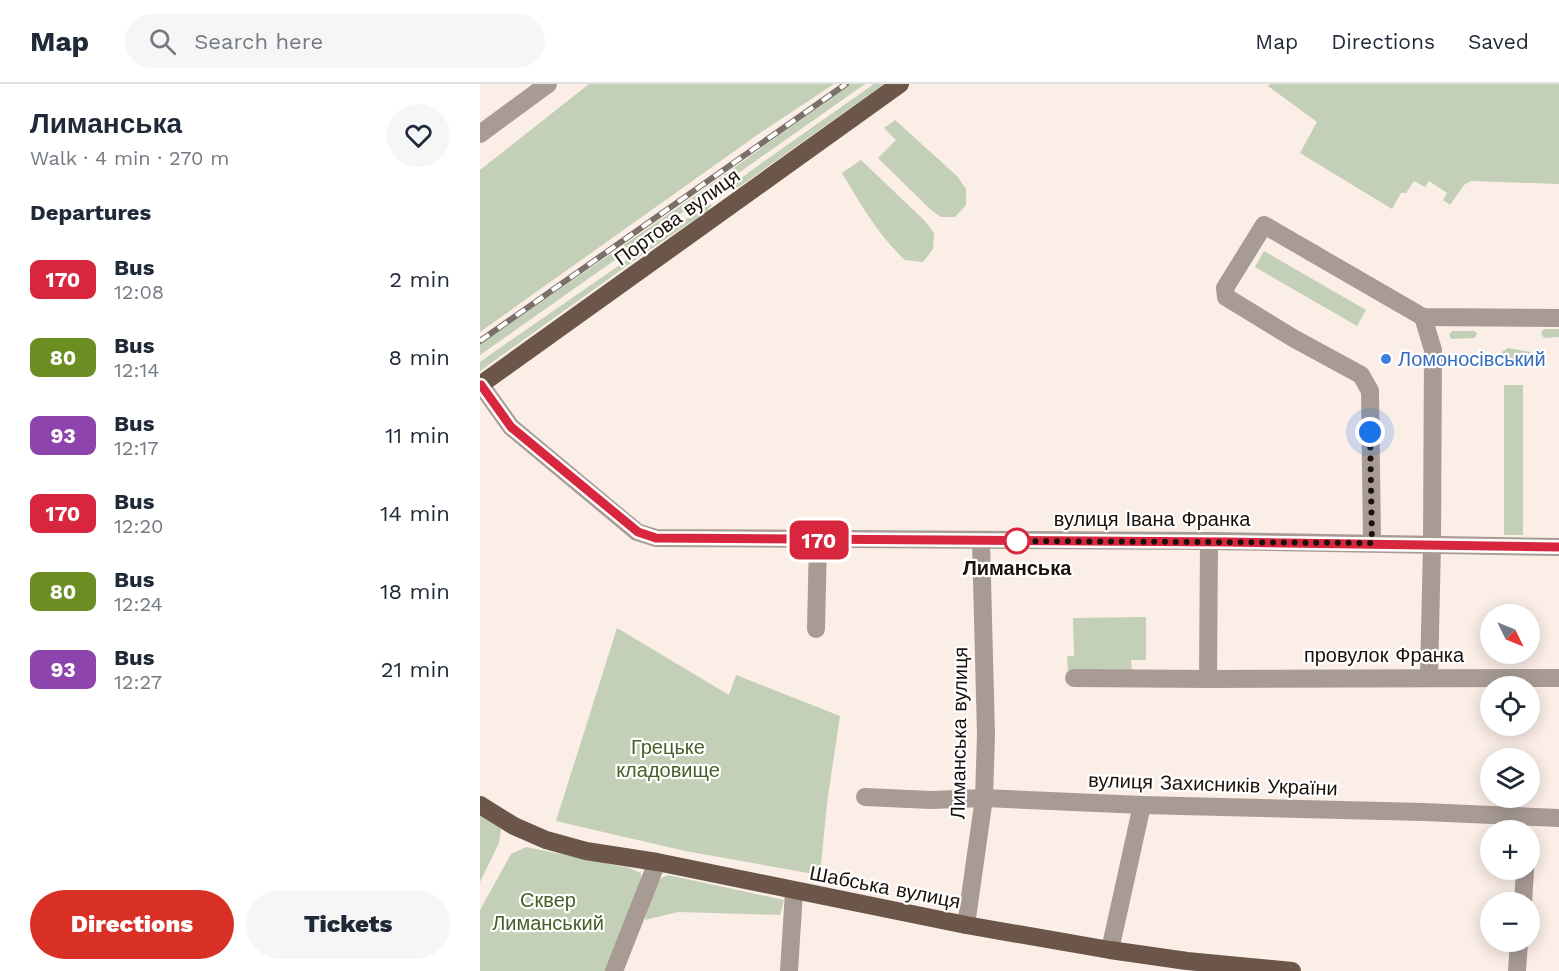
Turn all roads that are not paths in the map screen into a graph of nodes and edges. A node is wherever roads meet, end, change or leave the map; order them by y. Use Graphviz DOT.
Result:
graph roads {
  1 [pos="548,84"];
  2 [pos="900,84"];
  3 [pos="480,134"];
  4 [pos="1423,317"];
  5 [pos="1559,318"];
  6 [pos="481,385"];
  7 [pos="818,540"];
  8 [pos="981,541"];
  9 [pos="1209,542"];
  10 [pos="1372,543"];
  11 [pos="1432,544"];
  12 [pos="1559,547"];
  13 [pos="816,629"];
  14 [pos="1429,677"];
  15 [pos="1074,678"];
  16 [pos="1559,678"];
  17 [pos="1208,679"];
  18 [pos="865,797"];
  19 [pos="984,798"];
  20 [pos="480,805"];
  21 [pos="1142,805"];
  22 [pos="1559,818"];
  23 [pos="1494,820"];
  24 [pos="1540,822"];
  25 [pos="657,862"];
  26 [pos="794,892"];
  27 [pos="966,925"];
  28 [pos="1110,950"];
  29 [pos="1519,952"];
  30 [pos="614,971"];
  31 [pos="789,971"];
  32 [pos="1292,971"];
  33 [pos="1517,971"];
  1 -- 3 [label="street"];
  2 -- 6 [label="main road, Портова вулиця"];
  4 -- 5 [label="street"];
  4 -- 10 [label="street"];
  4 -- 11 [label="street"];
  6 -- 7 [label="street, вулиця Івана Франка"];
  7 -- 8 [label="street, вулиця Івана Франка"];
  7 -- 13 [label="street"];
  8 -- 9 [label="street, вулиця Івана Франка"];
  8 -- 19 [label="street, Лиманська вулиця"];
  9 -- 10 [label="street, вулиця Івана Франка"];
  9 -- 17 [label="street"];
  10 -- 11 [label="street, вулиця Івана Франка"];
  11 -- 12 [label="street, вулиця Івана Франка"];
  11 -- 14 [label="street"];
  14 -- 16 [label="street, провулок Франка"];
  14 -- 17 [label="street, провулок Франка"];
  15 -- 17 [label="street, провулок Франка"];
  18 -- 19 [label="street, вулиця Захисників України"];
  19 -- 21 [label="street, вулиця Захисників України"];
  19 -- 27 [label="street, Лиманська вулиця"];
  20 -- 25 [label="main road, Шабська вулиця"];
  21 -- 23 [label="street, вулиця Захисників України"];
  21 -- 28 [label="street"];
  22 -- 24 [label="street, вулиця Захисників України"];
  25 -- 26 [label="main road, Шабська вулиця"];
  25 -- 30 [label="street"];
  26 -- 27 [label="main road, Шабська вулиця"];
  26 -- 31 [label="street"];
  27 -- 28 [label="main road, Шабська вулиця"];
  28 -- 32 [label="main road, Шабська вулиця"];
  29 -- 33 [label="street"];
}
